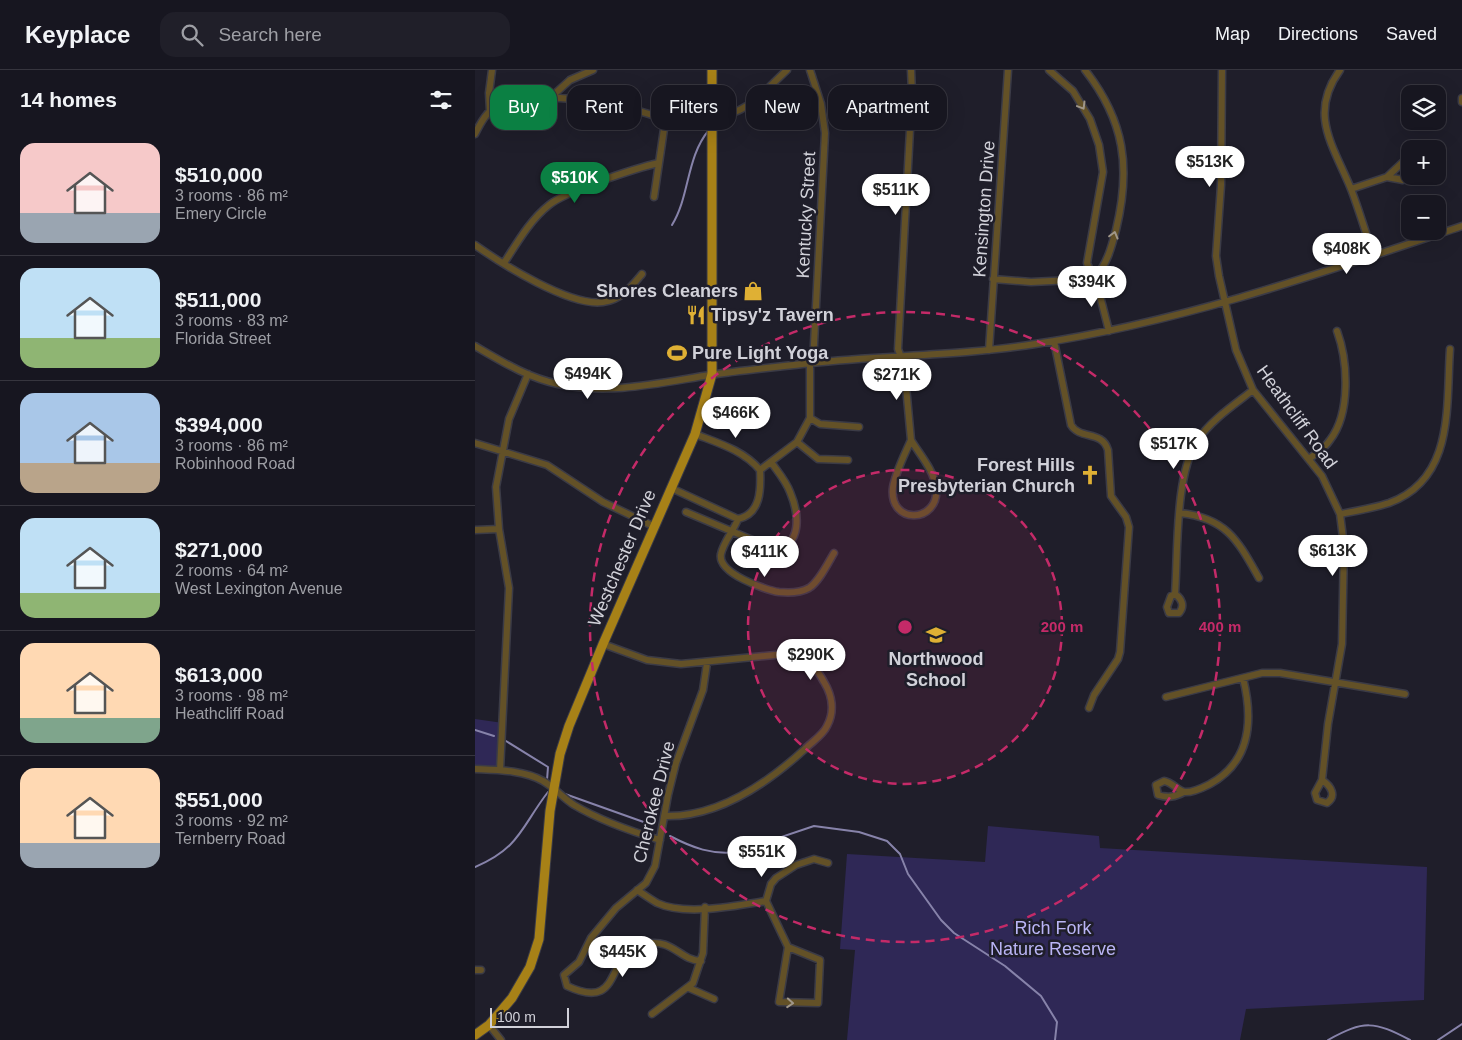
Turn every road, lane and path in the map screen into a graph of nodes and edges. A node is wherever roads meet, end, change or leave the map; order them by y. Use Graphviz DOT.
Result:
graph roads {
  1 [pos="492,70"];
  2 [pos="593,70"];
  3 [pos="712,70"];
  4 [pos="787,70"];
  5 [pos="810,70"];
  6 [pos="911,70"];
  7 [pos="1008,70"];
  8 [pos="1049,70"];
  9 [pos="1085,70"];
  10 [pos="1222,70"];
  11 [pos="1340,70"];
  12 [pos="491,85"];
  13 [pos="712,85"];
  14 [pos="557,92"];
  15 [pos="1462,98"];
  16 [pos="557,99"];
  17 [pos="1462,102"];
  18 [pos="490,111"];
  19 [pos="736,113"];
  20 [pos="713,130"];
  21 [pos="475,134"];
  22 [pos="659,163"];
  23 [pos="1401,164"];
  24 [pos="1387,177"];
  25 [pos="1401,180"];
  26 [pos="1351,189"];
  27 [pos="654,197"];
  28 [pos="1462,226"];
  29 [pos="475,245"];
  30 [pos="1373,255"];
  31 [pos="504,263"];
  32 [pos="641,274"];
  33 [pos="993,279"];
  34 [pos="1094,279"];
  35 [pos="1225,303"];
  36 [pos="1109,331"];
  37 [pos="1337,331"];
  38 [pos="1054,341"];
  39 [pos="475,346"];
  40 [pos="1450,349"];
  41 [pos="989,350"];
  42 [pos="901,357"];
  43 [pos="811,363"];
  44 [pos="528,374"];
  45 [pos="713,374"];
  46 [pos="1253,390"];
  47 [pos="810,418"];
  48 [pos="859,427"];
  49 [pos="695,434"];
  50 [pos="911,440"];
  51 [pos="797,442"];
  52 [pos="475,443"];
  53 [pos="503,451"];
  54 [pos="1310,458"];
  55 [pos="847,460"];
  56 [pos="771,462"];
  57 [pos="760,470"];
  58 [pos="671,488"];
  59 [pos="686,512"];
  60 [pos="1180,513"];
  61 [pos="1340,514"];
  62 [pos="738,519"];
  63 [pos="653,526"];
  64 [pos="499,529"];
  65 [pos="475,530"];
  66 [pos="733,532"];
  67 [pos="834,553"];
  68 [pos="1259,578"];
  69 [pos="1175,594"];
  70 [pos="603,644"];
  71 [pos="707,663"];
  72 [pos="1243,678"];
  73 [pos="1335,683"];
  74 [pos="1405,694"];
  75 [pos="1166,698"];
  76 [pos="1089,708"];
  77 [pos="475,769"];
  78 [pos="500,770"];
  79 [pos="1322,780"];
  80 [pos="553,788"];
  81 [pos="1184,792"];
  82 [pos="664,816"];
  83 [pos="660,840"];
  84 [pos="828,862"];
  85 [pos="637,890"];
  86 [pos="766,901"];
  87 [pos="705,907"];
  88 [pos="788,947"];
  89 [pos="701,961"];
  90 [pos="689,988"];
  91 [pos="714,999"];
  92 [pos="652,1014"];
  93 [pos="489,1025"];
  94 [pos="475,1035"];
  95 [pos="501,1040"];
  1 -- 12 [label="street"];
  2 -- 14 [label="street"];
  3 -- 13 [label="main road, Westchester Drive"];
  4 -- 19 [label="street"];
  5 -- 43 [label="street, Kentucky Street"];
  6 -- 42 [label="street"];
  7 -- 33 [label="street, Kensington Drive"];
  8 -- 34 [label="street, one-way"];
  34 -- 9 [label="street, one-way"];
  10 -- 35 [label="street, Heathcliff Road"];
  11 -- 26 [label="street"];
  15 -- 17 [label="street"];
  16 -- 22 [label="street"];
  18 -- 21 [label="street"];
  20 -- 45 [label="main road, Westchester Drive"];
  22 -- 27 [label="street"];
  22 -- 31 [label="street"];
  23 -- 24 [label="street"];
  24 -- 25 [label="street"];
  24 -- 26 [label="street"];
  26 -- 30 [label="street"];
  28 -- 30 [label="street"];
  29 -- 31 [label="street"];
  30 -- 35 [label="street"];
  31 -- 32 [label="street"];
  33 -- 34 [label="street"];
  33 -- 41 [label="street, Kensington Drive"];
  34 -- 36 [label="street"];
  35 -- 36 [label="street"];
  35 -- 46 [label="street, Heathcliff Road"];
  36 -- 38 [label="street"];
  37 -- 54 [label="street"];
  38 -- 41 [label="street"];
  38 -- 76 [label="street"];
  39 -- 44 [label="street"];
  40 -- 61 [label="street"];
  41 -- 42 [label="street"];
  42 -- 43 [label="street"];
  42 -- 50 [label="street"];
  43 -- 45 [label="street"];
  43 -- 47 [label="street, Kentucky Street"];
  44 -- 45 [label="street"];
  44 -- 53 [label="street"];
  45 -- 49 [label="main road, Westchester Drive"];
  46 -- 54 [label="street, Heathcliff Road"];
  46 -- 60 [label="street"];
  47 -- 48 [label="street"];
  47 -- 51 [label="street"];
  49 -- 57 [label="street"];
  49 -- 58 [label="main road, Westchester Drive"];
  50 -- 50 [label="street"];
  51 -- 55 [label="street"];
  51 -- 56 [label="street"];
  52 -- 53 [label="street"];
  53 -- 63 [label="street"];
  53 -- 64 [label="street"];
  54 -- 61 [label="street, Heathcliff Road"];
  56 -- 57 [label="street"];
  56 -- 66 [label="street"];
  57 -- 62 [label="street"];
  58 -- 62 [label="street"];
  58 -- 63 [label="main road, Westchester Drive"];
  59 -- 66 [label="street"];
  60 -- 68 [label="street"];
  60 -- 69 [label="street"];
  61 -- 73 [label="street, Heathcliff Road"];
  62 -- 66 [label="street"];
  63 -- 70 [label="main road, Westchester Drive"];
  64 -- 65 [label="street"];
  64 -- 78 [label="street"];
  66 -- 67 [label="street"];
  70 -- 71 [label="street"];
  70 -- 80 [label="main road, Westchester Drive"];
  71 -- 82 [label="street, Cherokee Drive"];
  71 -- 82 [label="street"];
  72 -- 73 [label="street"];
  72 -- 75 [label="street"];
  72 -- 81 [label="street"];
  73 -- 74 [label="street"];
  73 -- 79 [label="street, Heathcliff Road"];
  77 -- 78 [label="street"];
  78 -- 80 [label="street"];
  80 -- 83 [label="street"];
  80 -- 93 [label="main road, Westchester Drive"];
  82 -- 83 [label="street, Cherokee Drive"];
  83 -- 85 [label="street, Cherokee Drive"];
  84 -- 86 [label="street"];
  85 -- 87 [label="street"];
  85 -- 89 [label="street, Cherokee Drive"];
  86 -- 87 [label="street"];
  86 -- 88 [label="street"];
  87 -- 89 [label="street"];
  88 -- 88 [label="street, one-way"];
  89 -- 90 [label="street"];
  90 -- 91 [label="street"];
  90 -- 92 [label="street"];
  93 -- 94 [label="main road, Westchester Drive"];
  93 -- 95 [label="street"];
}
